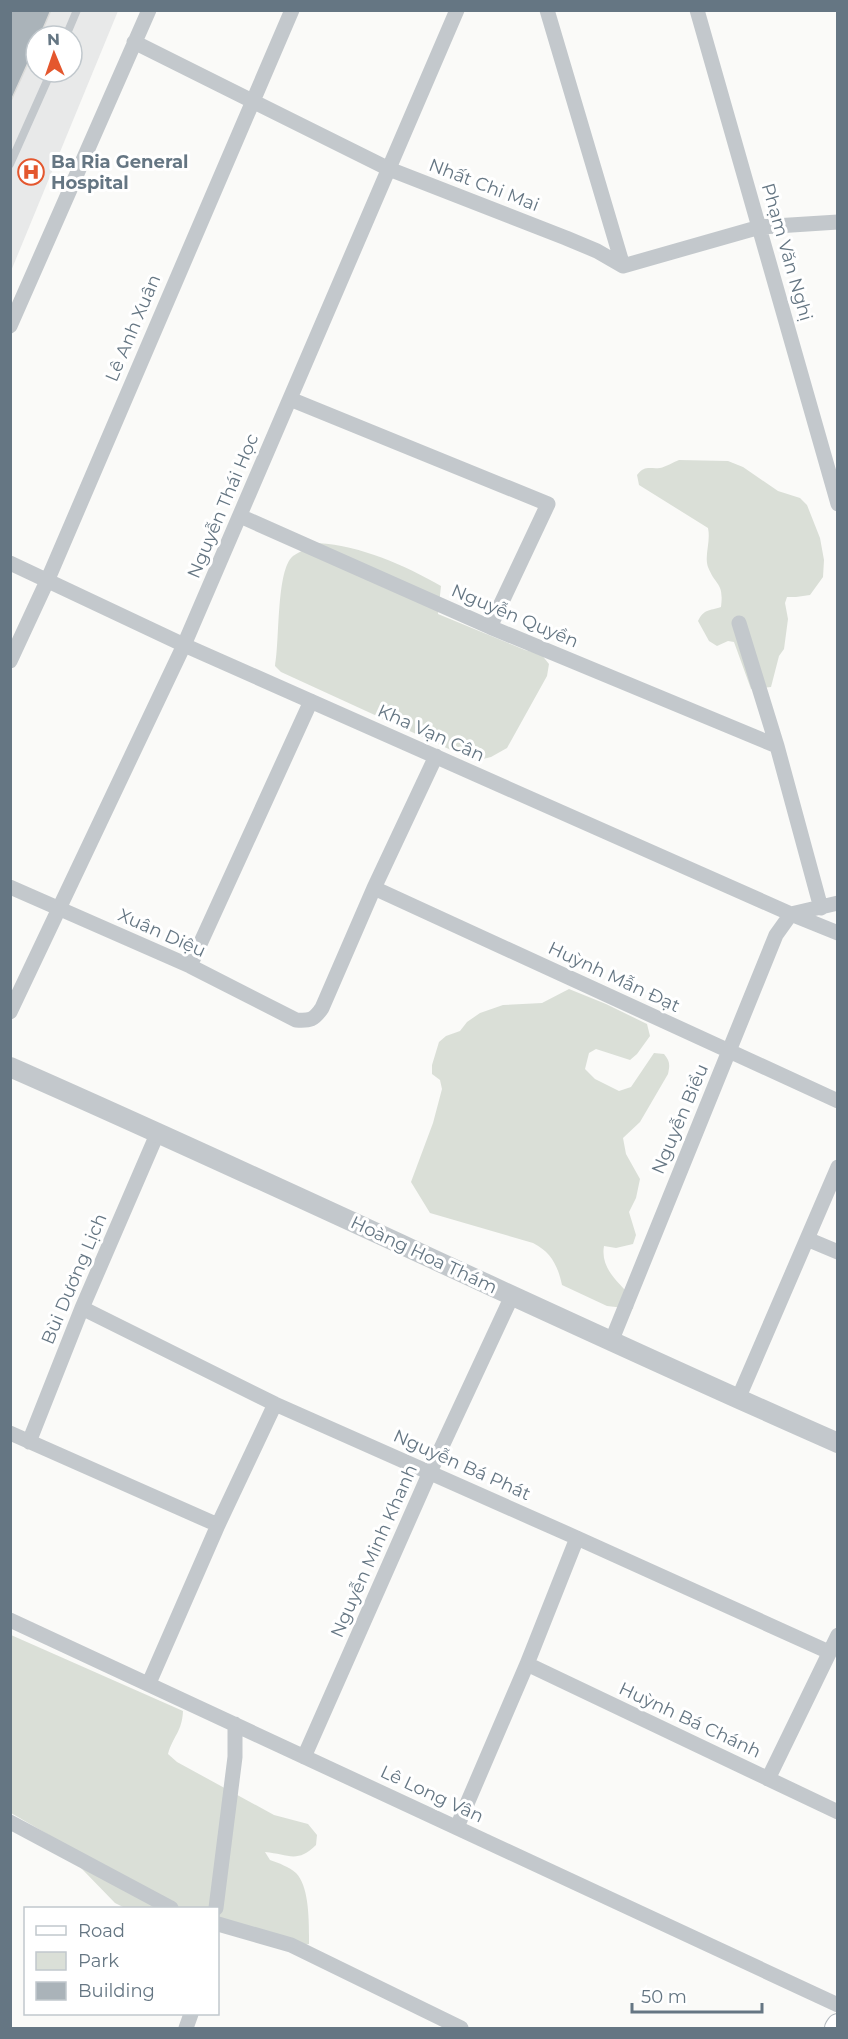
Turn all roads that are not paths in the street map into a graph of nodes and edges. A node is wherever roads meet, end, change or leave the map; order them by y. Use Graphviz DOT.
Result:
graph roads {
  1 [pos="77,10"];
  2 [pos="149,10"];
  3 [pos="292,10"];
  4 [pos="458,10"];
  5 [pos="547,10"];
  6 [pos="698,10"];
  7 [pos="71,24"];
  8 [pos="134,42"];
  9 [pos="46,84"];
  10 [pos="252,100"];
  11 [pos="10,164"];
  12 [pos="389,169"];
  13 [pos="837,222"];
  14 [pos="760,227"];
  15 [pos="623,266"];
  16 [pos="10,326"];
  17 [pos="290,399"];
  18 [pos="837,504"];
  19 [pos="240,516"];
  20 [pos="10,563"];
  21 [pos="48,579"];
  22 [pos="739,624"];
  23 [pos="490,627"];
  24 [pos="184,645"];
  25 [pos="10,661"];
  26 [pos="311,701"];
  27 [pos="777,746"];
  28 [pos="436,756"];
  29 [pos="10,887"];
  30 [pos="374,888"];
  31 [pos="837,903"];
  32 [pos="821,908"];
  33 [pos="60,909"];
  34 [pos="791,914"];
  35 [pos="837,933"];
  36 [pos="190,966"];
  37 [pos="10,1012"];
  38 [pos="730,1051"];
  39 [pos="10,1066"];
  40 [pos="837,1101"];
  41 [pos="158,1132"];
  42 [pos="837,1167"];
  43 [pos="807,1239"];
  44 [pos="837,1252"];
  45 [pos="512,1296"];
  46 [pos="82,1308"];
  47 [pos="611,1342"];
  48 [pos="738,1399"];
  49 [pos="275,1404"];
  50 [pos="10,1433"];
  51 [pos="29,1442"];
  52 [pos="837,1443"];
  53 [pos="430,1472"];
  54 [pos="218,1525"];
  55 [pos="578,1538"];
  56 [pos="10,1620"];
  57 [pos="837,1635"];
  58 [pos="829,1652"];
  59 [pos="527,1664"];
  60 [pos="149,1683"];
  61 [pos="235,1724"];
  62 [pos="304,1757"];
  63 [pos="768,1779"];
  64 [pos="837,1812"];
  65 [pos="10,1822"];
  66 [pos="457,1827"];
  67 [pos="169,1907"];
  68 [pos="216,1907"];
  69 [pos="219,1924"];
  70 [pos="837,2005"];
  71 [pos="461,2028"];
  1 -- 7 [label="lane"];
  2 -- 8 [label="street"];
  3 -- 10 [label="street, Lê Anh Xuân"];
  4 -- 12 [label="street, Nguyễn Thái Học"];
  5 -- 15 [label="street"];
  6 -- 14 [label="street, Phạm Văn Nghị"];
  8 -- 10 [label="street, Nhất Chi Mai"];
  8 -- 16 [label="street"];
  9 -- 11 [label="lane"];
  10 -- 12 [label="street, Nhất Chi Mai"];
  10 -- 21 [label="street, Lê Anh Xuân"];
  12 -- 15 [label="street, Nhất Chi Mai"];
  12 -- 17 [label="street, Nguyễn Thái Học"];
  13 -- 14 [label="street"];
  14 -- 15 [label="street"];
  14 -- 18 [label="street, Phạm Văn Nghị"];
  17 -- 19 [label="street, Nguyễn Thái Học"];
  17 -- 23 [label="street"];
  19 -- 23 [label="street, Nguyễn Quyền"];
  19 -- 24 [label="street, Nguyễn Thái Học"];
  20 -- 21 [label="street, Kha Vạn Cân"];
  21 -- 24 [label="street, Kha Vạn Cân"];
  21 -- 25 [label="street, Lê Anh Xuân"];
  22 -- 27 [label="street"];
  23 -- 27 [label="street, Nguyễn Quyền"];
  24 -- 26 [label="street, Kha Vạn Cân"];
  24 -- 33 [label="street, Nguyễn Thái Học"];
  26 -- 28 [label="street, Kha Vạn Cân"];
  26 -- 36 [label="street"];
  27 -- 32 [label="street"];
  28 -- 30 [label="street"];
  28 -- 34 [label="street, Kha Vạn Cân"];
  29 -- 33 [label="street, Xuân Diệu"];
  30 -- 36 [label="street, Xuân Diệu"];
  30 -- 38 [label="street, Huỳnh Mẫn Đạt"];
  31 -- 32 [label="street"];
  32 -- 34 [label="street"];
  33 -- 36 [label="street, Xuân Diệu"];
  33 -- 37 [label="street, Nguyễn Thái Học"];
  34 -- 35 [label="street, Kha Vạn Cân"];
  34 -- 38 [label="street, Nguyễn Biểu"];
  38 -- 40 [label="street, Huỳnh Mẫn Đạt"];
  38 -- 47 [label="street, Nguyễn Biểu"];
  39 -- 41 [label="street, Hoàng Hoa Thám"];
  41 -- 45 [label="street, Hoàng Hoa Thám"];
  41 -- 46 [label="street, Bùi Dương Lịch"];
  42 -- 43 [label="street"];
  43 -- 44 [label="street"];
  43 -- 48 [label="street"];
  45 -- 47 [label="street, Hoàng Hoa Thám"];
  45 -- 53 [label="street, Nguyễn Minh Khanh"];
  46 -- 49 [label="street, Nguyễn Bá Phát"];
  46 -- 51 [label="street, Bùi Dương Lịch"];
  47 -- 48 [label="street, Hoàng Hoa Thám"];
  48 -- 52 [label="street, Hoàng Hoa Thám"];
  49 -- 53 [label="street, Nguyễn Bá Phát"];
  49 -- 54 [label="street"];
  50 -- 51 [label="street"];
  51 -- 54 [label="street"];
  53 -- 55 [label="street, Nguyễn Bá Phát"];
  53 -- 62 [label="street, Nguyễn Minh Khanh"];
  54 -- 60 [label="street"];
  55 -- 58 [label="street, Nguyễn Bá Phát"];
  55 -- 59 [label="street"];
  56 -- 60 [label="street, Lê Long Vân"];
  57 -- 58 [label="street"];
  58 -- 63 [label="street"];
  59 -- 63 [label="street, Huỳnh Bá Chánh"];
  59 -- 66 [label="street"];
  60 -- 61 [label="street, Lê Long Vân"];
  61 -- 62 [label="street, Lê Long Vân"];
  61 -- 68 [label="street"];
  62 -- 66 [label="street, Lê Long Vân"];
  63 -- 64 [label="street, Huỳnh Bá Chánh"];
  65 -- 67 [label="street"];
  66 -- 70 [label="street, Lê Long Vân"];
  69 -- 71 [label="street"];
}
